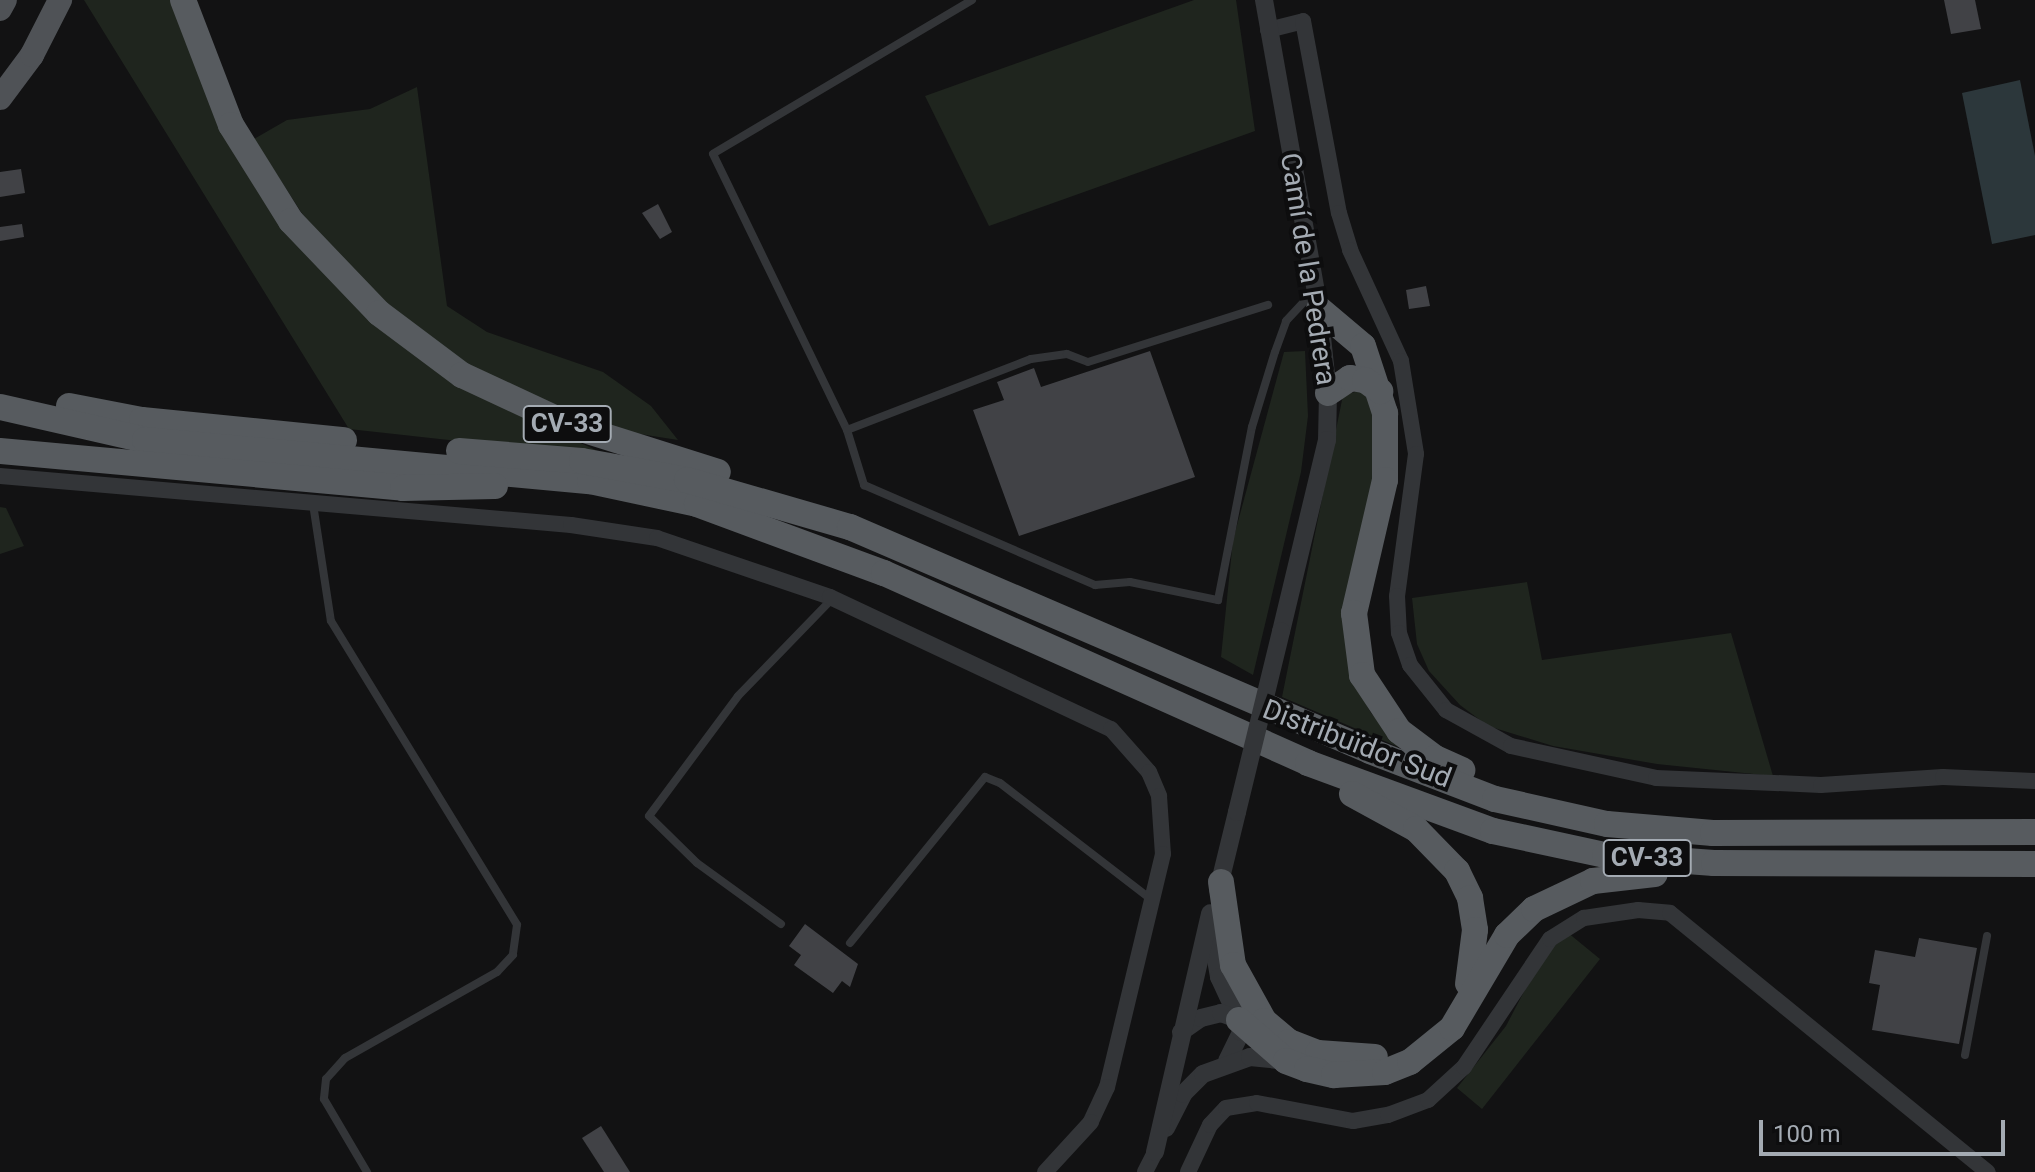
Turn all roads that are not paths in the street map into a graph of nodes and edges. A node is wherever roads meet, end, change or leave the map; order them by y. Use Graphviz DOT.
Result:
graph roads {
  1 [pos="5,0"];
  2 [pos="60,0"];
  3 [pos="183,0"];
  4 [pos="972,0"];
  5 [pos="1264,0"];
  6 [pos="0,9"];
  7 [pos="1268,30"];
  8 [pos="0,98"];
  9 [pos="1317,299"];
  10 [pos="1268,305"];
  11 [pos="0,390"];
  12 [pos="1380,391"];
  13 [pos="1328,393"];
  14 [pos="0,407"];
  15 [pos="847,430"];
  16 [pos="0,451"];
  17 [pos="0,476"];
  18 [pos="313,504"];
  19 [pos="697,504"];
  20 [pos="832,599"];
  21 [pos="1119,640"];
  22 [pos="1308,763"];
  23 [pos="2035,781"];
  24 [pos="2035,832"];
  25 [pos="1713,833"];
  26 [pos="2001,861"];
  27 [pos="2035,864"];
  28 [pos="1153,901"];
  29 [pos="1219,901"];
  30 [pos="781,924"];
  31 [pos="1987,936"];
  32 [pos="850,943"];
  33 [pos="1239,1020"];
  34 [pos="1181,1032"];
  35 [pos="1965,1055"];
  36 [pos="1378,1057"];
  37 [pos="1227,1061"];
  38 [pos="1286,1061"];
  39 [pos="1155,1152"];
  40 [pos="367,1172"];
  41 [pos="1045,1172"];
  42 [pos="1145,1172"];
  43 [pos="1188,1172"];
  44 [pos="1988,1172"];
  1 -- 6 [label="main road"];
  2 -- 8 [label="main road"];
  3 -- 21 [label="highway, CV-33"];
  4 -- 15 [label="lane"];
  5 -- 7 [label="street, Camí de la Pedrera"];
  7 -- 9 [label="street, Camí de la Pedrera"];
  7 -- 23 [label="street"];
  9 -- 12 [label="highway"];
  9 -- 13 [label="street, Camí de la Pedrera"];
  9 -- 15 [label="lane"];
  10 -- 15 [label="lane"];
  11 -- 21 [label="highway"];
  12 -- 13 [label="highway"];
  12 -- 25 [label="highway"];
  13 -- 29 [label="street, Camí de la Pedrera, bridge"];
  14 -- 19 [label="highway, CV-33"];
  16 -- 19 [label="highway"];
  17 -- 18 [label="street"];
  18 -- 20 [label="street"];
  18 -- 40 [label="lane"];
  19 -- 22 [label="highway, Distribuïdor Sud / CV-33"];
  20 -- 28 [label="street"];
  20 -- 30 [label="lane"];
  21 -- 25 [label="highway, Distribuïdor Sud / CV-33"];
  22 -- 26 [label="highway, Distribuïdor Sud / CV-33"];
  22 -- 36 [label="highway"];
  24 -- 25 [label="highway, Distribuïdor Sud / CV-33"];
  26 -- 27 [label="highway, Distribuïdor Sud / CV-33"];
  26 -- 38 [label="highway"];
  28 -- 32 [label="lane"];
  28 -- 41 [label="street"];
  29 -- 33 [label="street"];
  29 -- 34 [label="street"];
  29 -- 36 [label="highway"];
  31 -- 35 [label="lane"];
  33 -- 34 [label="street"];
  33 -- 36 [label="street"];
  33 -- 37 [label="street"];
  33 -- 38 [label="highway"];
  34 -- 39 [label="street"];
  37 -- 38 [label="street"];
  37 -- 39 [label="street"];
  39 -- 42 [label="street"];
  43 -- 44 [label="street"];
}
